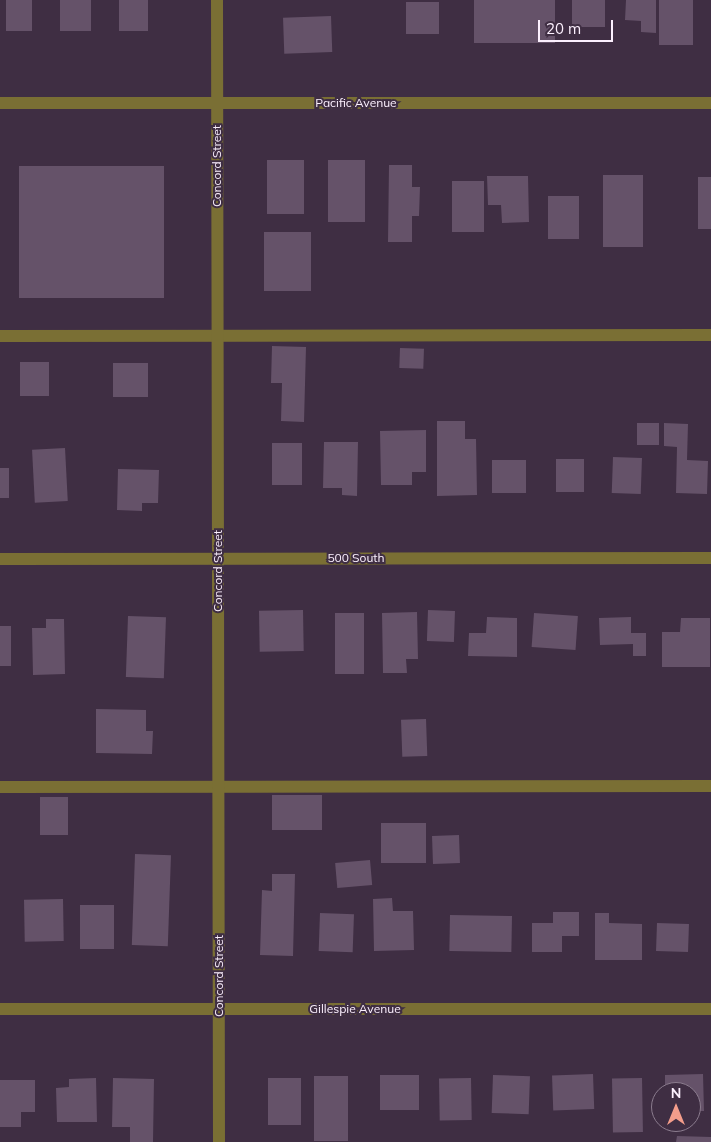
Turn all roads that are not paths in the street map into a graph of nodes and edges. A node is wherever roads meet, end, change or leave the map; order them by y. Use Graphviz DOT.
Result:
graph roads {
  1 [pos="217,0"];
  2 [pos="0,103"];
  3 [pos="217,103"];
  4 [pos="711,103"];
  5 [pos="711,335"];
  6 [pos="0,336"];
  7 [pos="218,336"];
  8 [pos="711,558"];
  9 [pos="0,559"];
  10 [pos="218,559"];
  11 [pos="711,786"];
  12 [pos="0,787"];
  13 [pos="218,787"];
  14 [pos="0,1009"];
  15 [pos="219,1009"];
  16 [pos="711,1009"];
  17 [pos="219,1142"];
  1 -- 3 [label="street, Concord Street"];
  2 -- 3 [label="street, Pacific Avenue"];
  3 -- 4 [label="street, Pacific Avenue"];
  3 -- 7 [label="street, Concord Street"];
  5 -- 7 [label="street"];
  6 -- 7 [label="street"];
  7 -- 10 [label="street, Concord Street"];
  8 -- 10 [label="street, 500 South"];
  9 -- 10 [label="street, 500 South"];
  10 -- 13 [label="street, Concord Street"];
  11 -- 13 [label="street"];
  12 -- 13 [label="street"];
  13 -- 15 [label="street, Concord Street"];
  14 -- 15 [label="street, Gillespie Avenue"];
  15 -- 16 [label="street, Gillespie Avenue"];
  15 -- 17 [label="street, Concord Street"];
}
